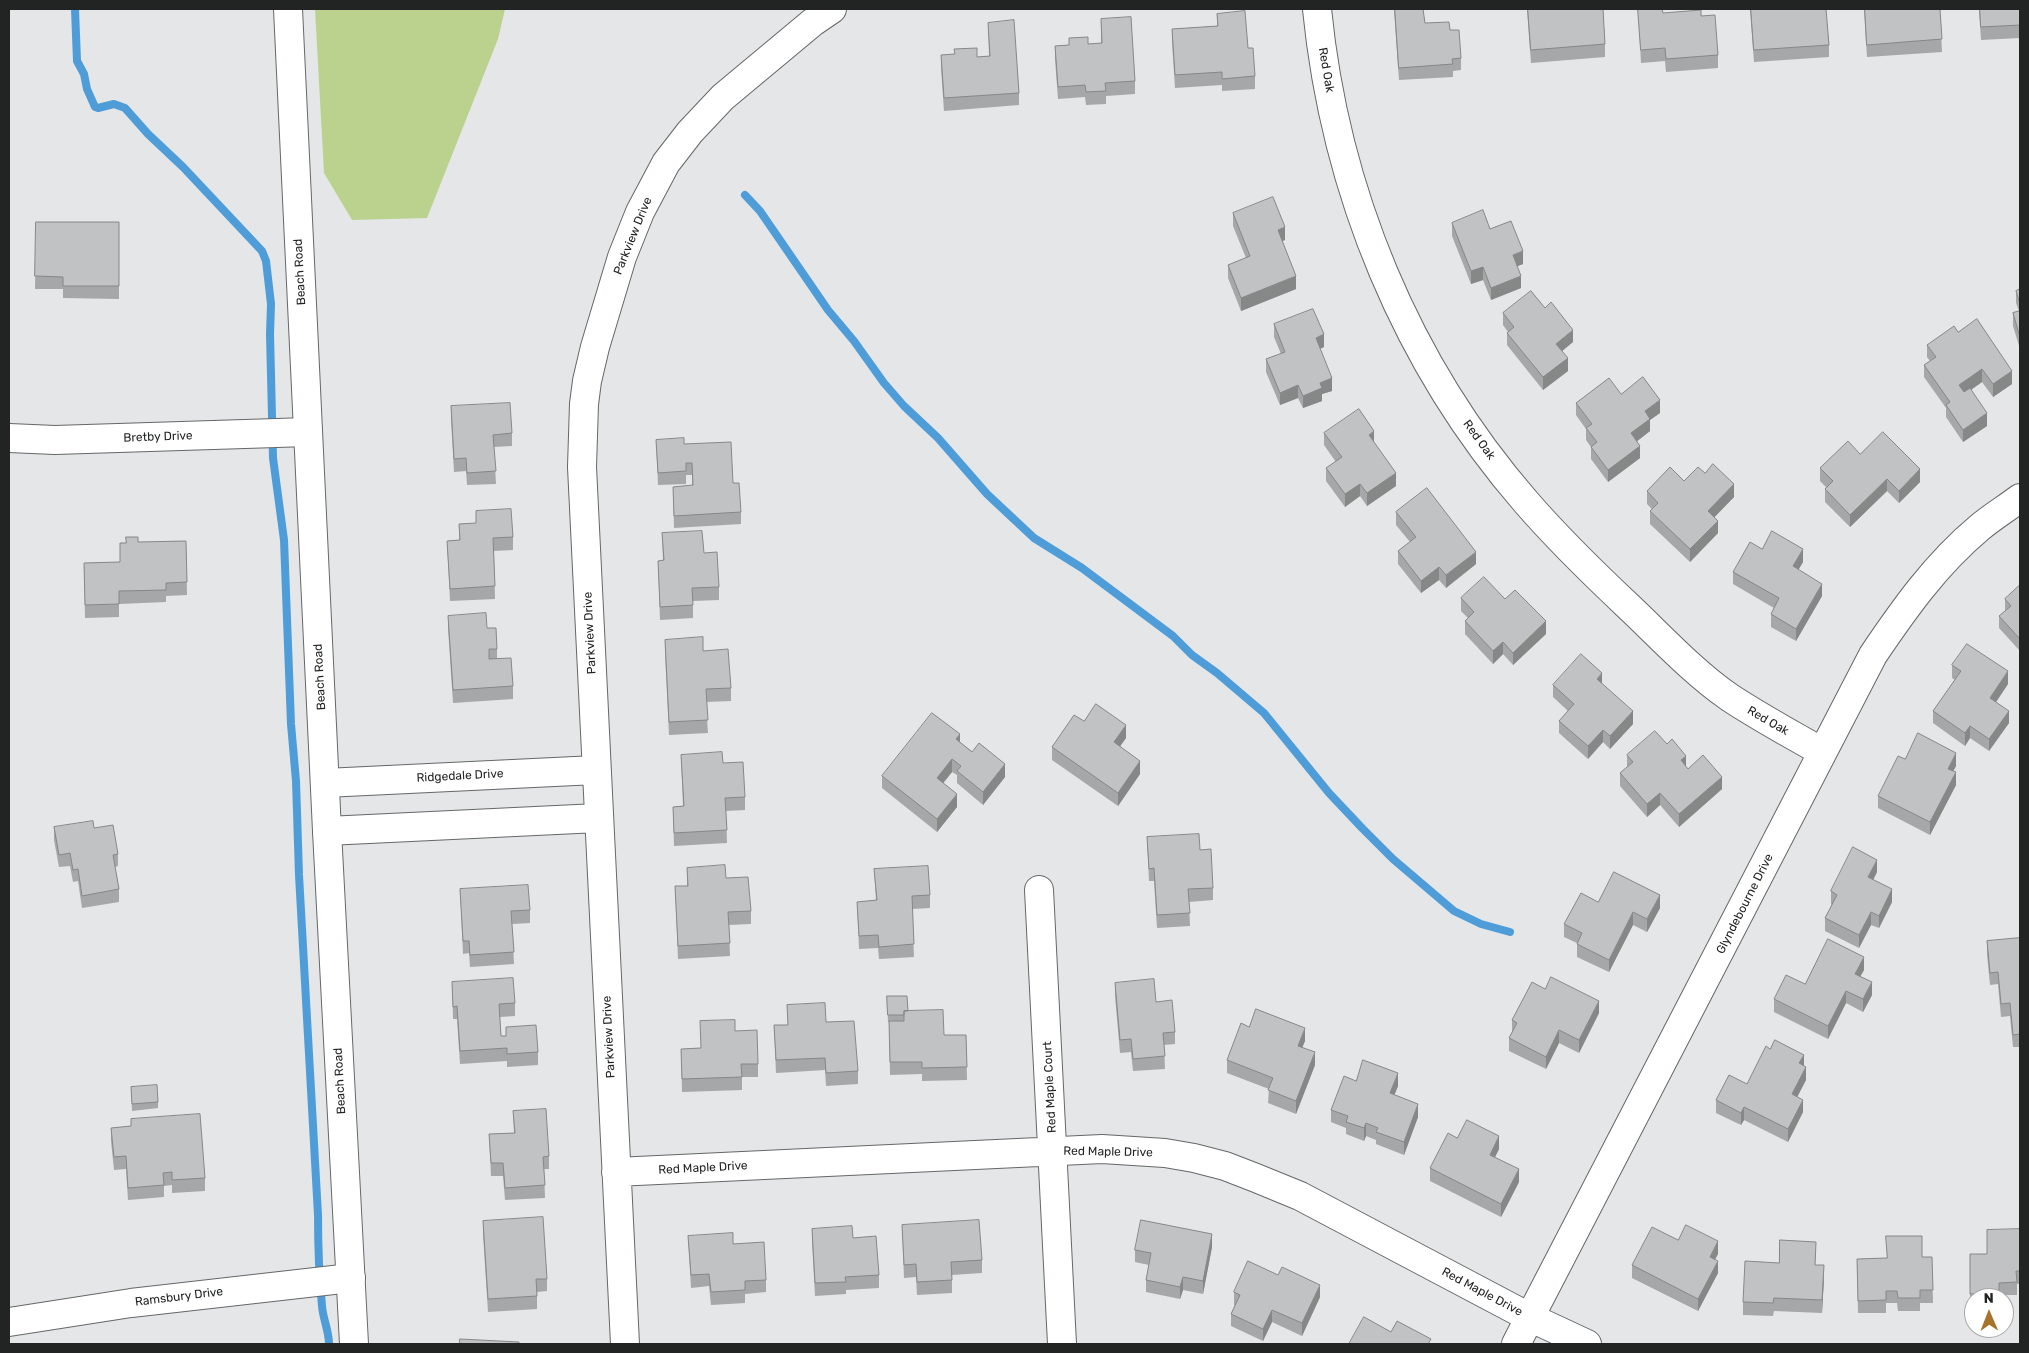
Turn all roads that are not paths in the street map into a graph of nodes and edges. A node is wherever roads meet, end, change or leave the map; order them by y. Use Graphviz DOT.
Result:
graph roads {
  1 [pos="288,9"];
  2 [pos="832,9"];
  3 [pos="1317,9"];
  4 [pos="308,432"];
  5 [pos="9,438"];
  6 [pos="2020,498"];
  7 [pos="1822,752"];
  8 [pos="596,770"];
  9 [pos="325,783"];
  10 [pos="598,818"];
  11 [pos="327,831"];
  12 [pos="1040,890"];
  13 [pos="1053,1151"];
  14 [pos="616,1172"];
  15 [pos="351,1278"];
  16 [pos="1528,1317"];
  17 [pos="9,1322"];
  18 [pos="354,1344"];
  19 [pos="625,1344"];
  20 [pos="1062,1344"];
  21 [pos="1516,1344"];
  22 [pos="1587,1344"];
  1 -- 4 [label="street, Beach Road"];
  2 -- 8 [label="street, Parkview Drive"];
  3 -- 7 [label="street, Red Oak"];
  4 -- 5 [label="street, Bretby Drive"];
  4 -- 9 [label="street, Beach Road"];
  6 -- 7 [label="street, Glyndebourne Drive"];
  7 -- 16 [label="street, Glyndebourne Drive"];
  8 -- 9 [label="street, Ridgedale Drive"];
  8 -- 10 [label="street, Parkview Drive"];
  9 -- 11 [label="street, Beach Road"];
  10 -- 11 [label="street"];
  10 -- 14 [label="street, Parkview Drive"];
  11 -- 15 [label="street, Beach Road"];
  12 -- 13 [label="street, Red Maple Court"];
  13 -- 14 [label="street, Red Maple Drive"];
  13 -- 16 [label="street, Red Maple Drive"];
  13 -- 20 [label="street, Red Maple Court"];
  14 -- 19 [label="street, Parkview Drive"];
  15 -- 17 [label="street, Ramsbury Drive"];
  15 -- 18 [label="street, Beach Road"];
  16 -- 21 [label="street, Glyndebourne Drive"];
  16 -- 22 [label="street, Red Maple Drive"];
}
